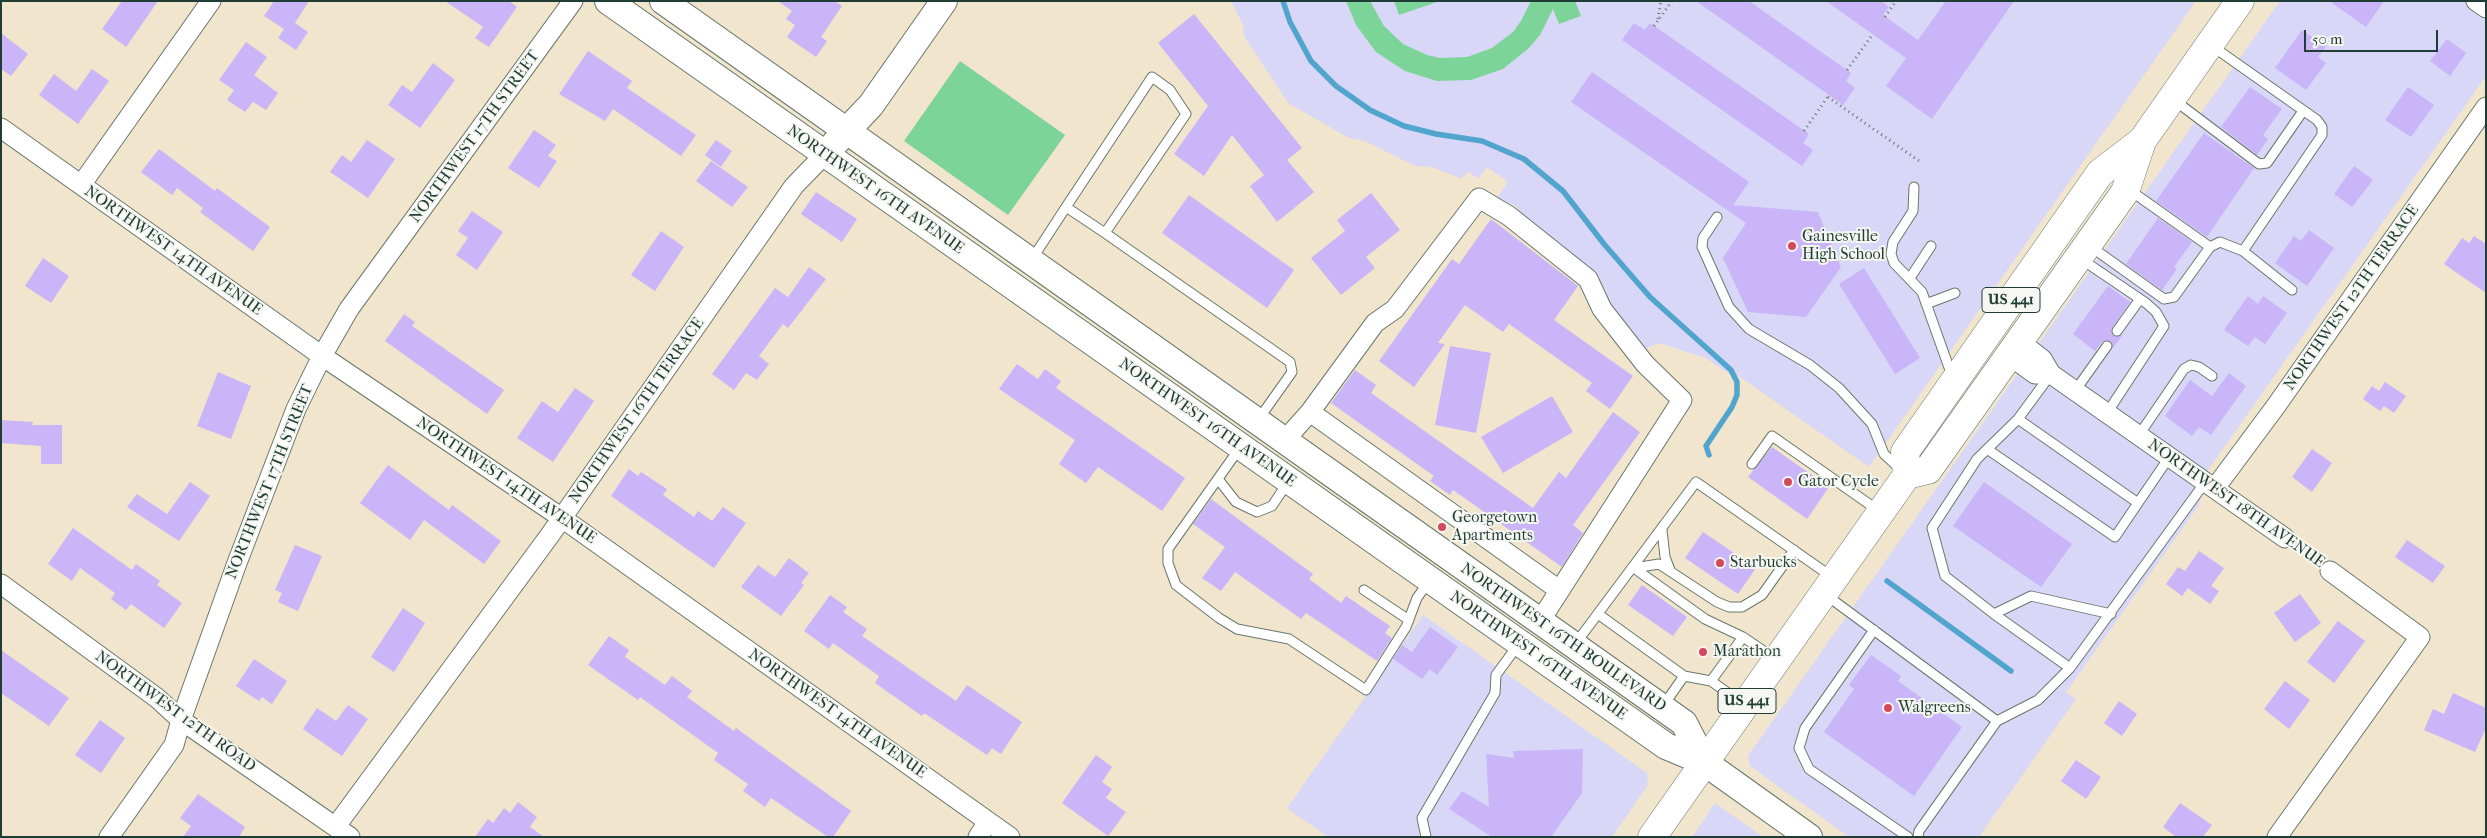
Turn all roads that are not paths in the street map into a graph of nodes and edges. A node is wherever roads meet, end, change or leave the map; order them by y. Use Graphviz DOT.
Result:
graph roads {
  1 [pos="211,1"];
  2 [pos="573,1"];
  3 [pos="608,1"];
  4 [pos="664,1"];
  5 [pos="944,1"];
  6 [pos="2240,1"];
  7 [pos="2476,1"];
  8 [pos="2486,8"];
  9 [pos="2209,45"];
  10 [pos="2172,98"];
  11 [pos="2486,107"];
  12 [pos="2303,110"];
  13 [pos="1,128"];
  14 [pos="847,130"];
  15 [pos="2142,141"];
  16 [pos="825,154"];
  17 [pos="2100,173"];
  18 [pos="81,185"];
  19 [pos="1914,187"];
  20 [pos="2125,192"];
  21 [pos="1066,207"];
  22 [pos="1717,217"];
  23 [pos="1106,233"];
  24 [pos="1931,246"];
  25 [pos="2210,247"];
  26 [pos="2083,250"];
  27 [pos="2243,250"];
  28 [pos="1030,261"];
  29 [pos="1910,278"];
  30 [pos="2292,290"];
  31 [pos="1955,293"];
  32 [pos="2140,299"];
  33 [pos="1926,304"];
  34 [pos="1124,327"];
  35 [pos="2117,331"];
  36 [pos="2107,346"];
  37 [pos="2014,348"];
  38 [pos="1102,349"];
  39 [pos="322,356"];
  40 [pos="2051,374"];
  41 [pos="2212,376"];
  42 [pos="1954,382"];
  43 [pos="2075,391"];
  44 [pos="1310,412"];
  45 [pos="2107,413"];
  46 [pos="2018,419"];
  47 [pos="1257,422"];
  48 [pos="2138,435"];
  49 [pos="1284,441"];
  50 [pos="1241,447"];
  51 [pos="1987,449"];
  52 [pos="2170,456"];
  53 [pos="1263,463"];
  54 [pos="1752,464"];
  55 [pos="1907,475"];
  56 [pos="1218,479"];
  57 [pos="1289,481"];
  58 [pos="2211,485"];
  59 [pos="2138,503"];
  60 [pos="1881,512"];
  61 [pos="562,518"];
  62 [pos="1662,529"];
  63 [pos="2285,538"];
  64 [pos="1794,550"];
  65 [pos="1634,568"];
  66 [pos="1670,570"];
  67 [pos="2330,571"];
  68 [pos="1430,580"];
  69 [pos="1,584"];
  70 [pos="1829,586"];
  71 [pos="1364,590"];
  72 [pos="1558,590"];
  73 [pos="1598,614"];
  74 [pos="1994,614"];
  75 [pos="2111,614"];
  76 [pos="1409,620"];
  77 [pos="1540,621"];
  78 [pos="1874,630"];
  79 [pos="1743,637"];
  80 [pos="1520,643"];
  81 [pos="1574,646"];
  82 [pos="1777,660"];
  83 [pos="2070,668"];
  84 [pos="1684,676"];
  85 [pos="1712,681"];
  86 [pos="1745,705"];
  87 [pos="1662,708"];
  88 [pos="180,720"];
  89 [pos="1997,720"];
  90 [pos="1704,762"];
  91 [pos="983,829"];
  92 [pos="343,832"];
  93 [pos="109,837"];
  94 [pos="1010,837"];
  95 [pos="1426,837"];
  96 [pos="1652,837"];
  97 [pos="1809,837"];
  98 [pos="1908,837"];
  99 [pos="1918,837"];
  100 [pos="2277,837"];
  1 -- 18 [label="street"];
  2 -- 39 [label="street, NORTHWEST 17TH STREET"];
  3 -- 16 [label="main road, NORTHWEST 16TH AVENUE"];
  4 -- 14 [label="main road, NORTHWEST 16TH AVENUE"];
  5 -- 14 [label="main road, NORTHWEST 16TH TERRACE"];
  6 -- 9 [label="main road, US 441"];
  7 -- 8 [label="street"];
  9 -- 10 [label="main road, US 441"];
  9 -- 12 [label="lane"];
  10 -- 12 [label="lane"];
  10 -- 15 [label="main road, US 441"];
  11 -- 58 [label="street, NORTHWEST 12TH TERRACE"];
  12 -- 27 [label="lane"];
  13 -- 18 [label="street, NORTHWEST 14TH AVENUE"];
  14 -- 16 [label="main road, NORTHWEST 16TH TERRACE"];
  14 -- 28 [label="main road, NORTHWEST 16TH AVENUE"];
  15 -- 17 [label="main road, US 441"];
  15 -- 20 [label="main road, US 441"];
  16 -- 38 [label="main road, NORTHWEST 16TH AVENUE"];
  16 -- 61 [label="street, NORTHWEST 16TH TERRACE"];
  17 -- 37 [label="main road"];
  17 -- 42 [label="main road, US 441"];
  18 -- 39 [label="street, NORTHWEST 14TH AVENUE"];
  19 -- 29 [label="lane"];
  20 -- 25 [label="lane"];
  20 -- 26 [label="main road, US 441"];
  21 -- 23 [label="lane"];
  21 -- 23 [label="lane"];
  21 -- 28 [label="lane"];
  22 -- 55 [label="lane"];
  23 -- 47 [label="lane"];
  24 -- 29 [label="lane"];
  25 -- 26 [label="lane"];
  25 -- 27 [label="lane"];
  26 -- 32 [label="lane"];
  26 -- 37 [label="main road, US 441"];
  27 -- 30 [label="lane"];
  28 -- 34 [label="main road, NORTHWEST 16TH AVENUE"];
  29 -- 33 [label="lane"];
  31 -- 33 [label="lane"];
  32 -- 35 [label="lane"];
  32 -- 45 [label="lane"];
  33 -- 42 [label="lane"];
  34 -- 38 [label="main road"];
  34 -- 47 [label="main road, NORTHWEST 16TH AVENUE"];
  36 -- 43 [label="lane"];
  37 -- 40 [label="street, NORTHWEST 18TH AVENUE"];
  37 -- 55 [label="main road, US 441"];
  38 -- 50 [label="main road, NORTHWEST 16TH AVENUE"];
  39 -- 61 [label="street, NORTHWEST 14TH AVENUE"];
  39 -- 88 [label="street, NORTHWEST 17TH STREET"];
  40 -- 43 [label="street, NORTHWEST 18TH AVENUE"];
  40 -- 46 [label="lane"];
  41 -- 48 [label="lane"];
  42 -- 55 [label="main road, US 441"];
  43 -- 45 [label="street, NORTHWEST 18TH AVENUE"];
  44 -- 49 [label="street"];
  44 -- 72 [label="street"];
  44 -- 72 [label="street"];
  45 -- 48 [label="street, NORTHWEST 18TH AVENUE"];
  46 -- 51 [label="lane"];
  46 -- 59 [label="lane"];
  47 -- 49 [label="main road, NORTHWEST 16TH AVENUE"];
  48 -- 52 [label="street, NORTHWEST 18TH AVENUE"];
  49 -- 53 [label="main road"];
  49 -- 77 [label="main road, NORTHWEST 16TH BOULEVARD"];
  50 -- 53 [label="main road, NORTHWEST 16TH AVENUE"];
  50 -- 56 [label="lane"];
  51 -- 59 [label="lane"];
  51 -- 74 [label="lane"];
  52 -- 58 [label="street, NORTHWEST 18TH AVENUE"];
  52 -- 59 [label="lane"];
  53 -- 57 [label="main road, NORTHWEST 16TH AVENUE"];
  54 -- 60 [label="lane"];
  55 -- 60 [label="main road, US 441"];
  56 -- 57 [label="lane"];
  56 -- 76 [label="lane"];
  57 -- 68 [label="main road, NORTHWEST 16TH AVENUE"];
  58 -- 63 [label="street, NORTHWEST 18TH AVENUE"];
  58 -- 75 [label="lane"];
  60 -- 70 [label="main road, US 441"];
  61 -- 91 [label="street, NORTHWEST 14TH AVENUE"];
  61 -- 92 [label="street, NORTHWEST 16TH TERRACE"];
  62 -- 64 [label="lane"];
  62 -- 65 [label="lane"];
  62 -- 66 [label="lane"];
  64 -- 66 [label="lane"];
  64 -- 70 [label="lane"];
  65 -- 66 [label="lane"];
  65 -- 73 [label="lane"];
  65 -- 79 [label="lane"];
  67 -- 100 [label="street, NORTHWEST 18TH AVENUE"];
  68 -- 76 [label="lane"];
  68 -- 80 [label="main road, NORTHWEST 16TH AVENUE"];
  69 -- 88 [label="street, NORTHWEST 12TH ROAD"];
  70 -- 78 [label="lane"];
  70 -- 82 [label="main road, US 441"];
  71 -- 76 [label="lane"];
  72 -- 77 [label="street"];
  73 -- 81 [label="lane"];
  73 -- 84 [label="lane"];
  74 -- 75 [label="lane"];
  74 -- 83 [label="lane"];
  75 -- 83 [label="lane"];
  77 -- 81 [label="main road, NORTHWEST 16TH BOULEVARD"];
  78 -- 89 [label="lane"];
  78 -- 98 [label="lane"];
  79 -- 82 [label="lane"];
  79 -- 85 [label="lane"];
  80 -- 90 [label="main road, NORTHWEST 16TH AVENUE"];
  80 -- 95 [label="lane"];
  81 -- 87 [label="main road, NORTHWEST 16TH BOULEVARD"];
  82 -- 86 [label="main road, US 441"];
  83 -- 89 [label="lane"];
  84 -- 85 [label="lane"];
  84 -- 87 [label="lane"];
  85 -- 86 [label="lane"];
  86 -- 90 [label="main road, US 441"];
  87 -- 90 [label="main road, NORTHWEST 16TH BOULEVARD"];
  88 -- 92 [label="street, NORTHWEST 12TH ROAD"];
  88 -- 93 [label="street, NORTHWEST 17TH STREET"];
  89 -- 99 [label="lane"];
  90 -- 96 [label="main road, US 441"];
  90 -- 97 [label="main road, NORTHWEST 16TH AVENUE"];
  91 -- 94 [label="street, NORTHWEST 14TH AVENUE"];
}
